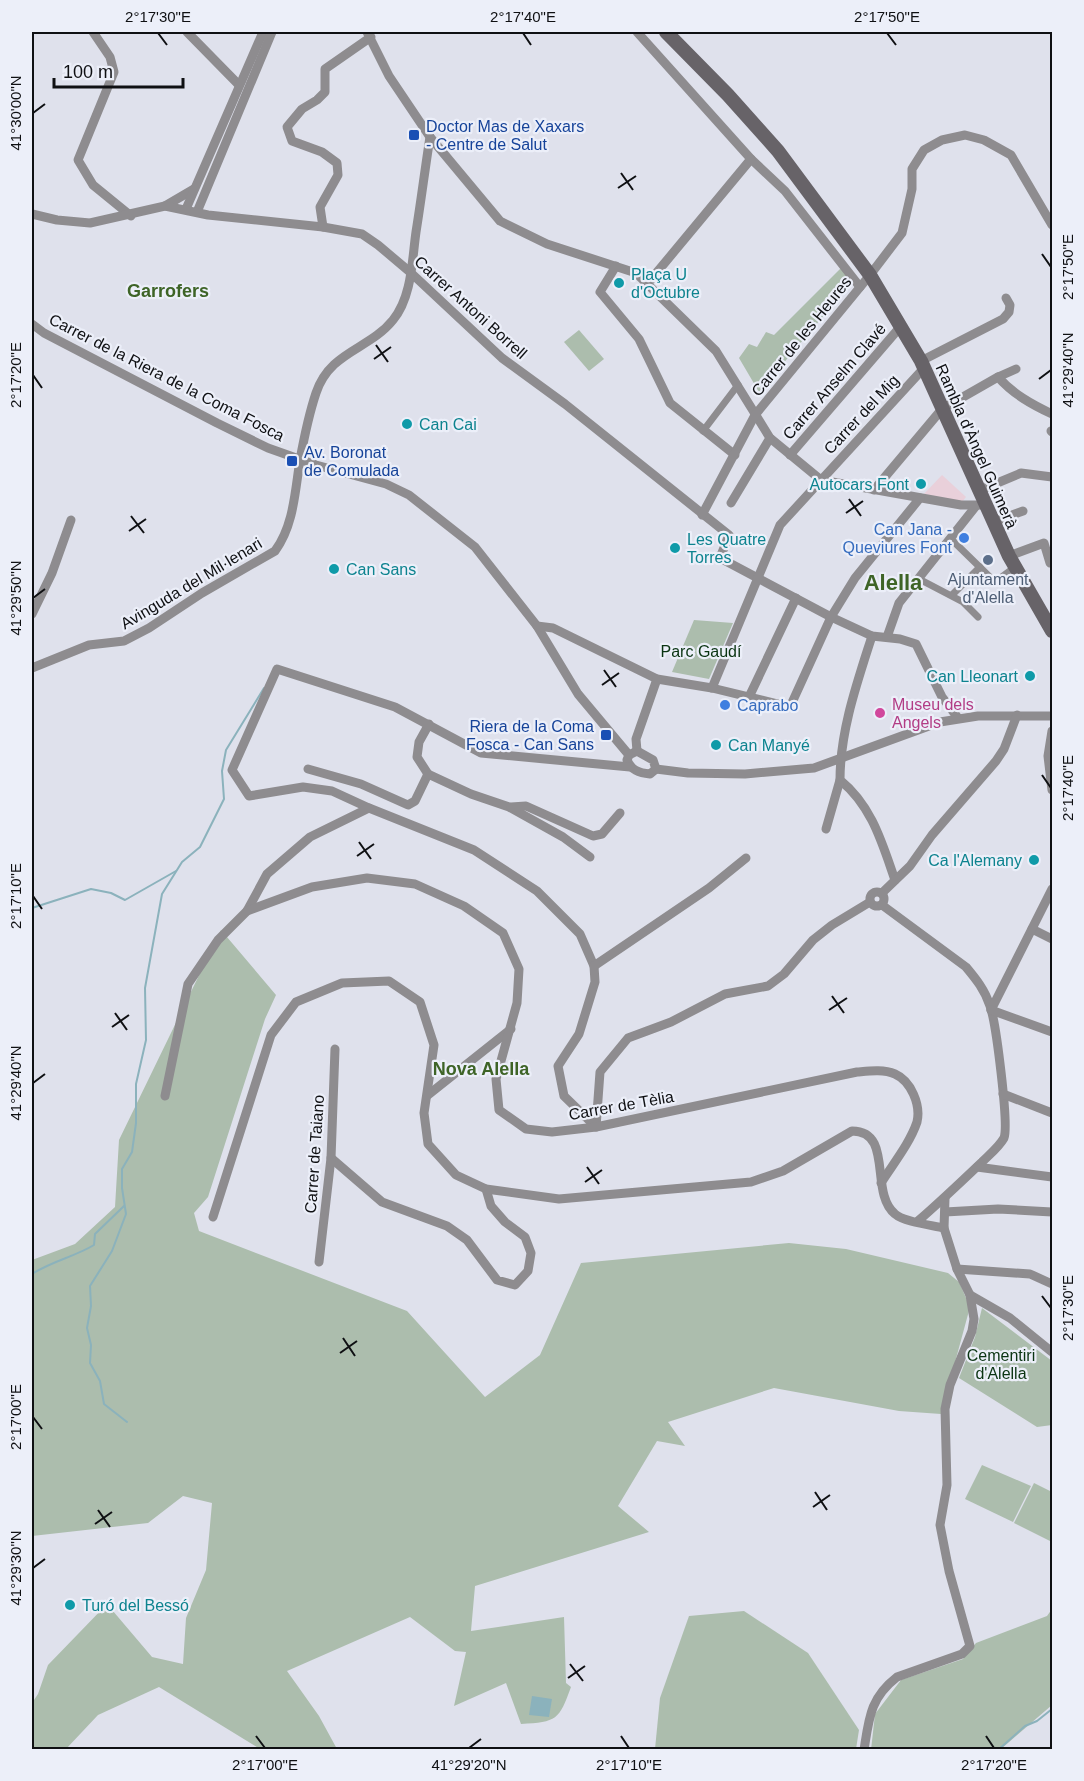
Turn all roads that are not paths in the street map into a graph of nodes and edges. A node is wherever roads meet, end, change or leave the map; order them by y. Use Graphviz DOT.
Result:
graph roads {
  1 [pos="93,32"];
  2 [pos="187,32"];
  3 [pos="263,32"];
  4 [pos="272,32"];
  5 [pos="637,32"];
  6 [pos="666,32"];
  7 [pos="369,34"];
  8 [pos="239,86"];
  9 [pos="430,137"];
  10 [pos="751,159"];
  11 [pos="196,187"];
  12 [pos="165,206"];
  13 [pos="186,209"];
  14 [pos="197,212"];
  15 [pos="32,214"];
  16 [pos="131,216"];
  17 [pos="1053,225"];
  18 [pos="324,227"];
  19 [pos="616,266"];
  20 [pos="410,272"];
  21 [pos="870,276"];
  22 [pos="648,284"];
  23 [pos="860,287"];
  24 [pos="1006,298"];
  25 [pos="32,324"];
  26 [pos="901,326"];
  27 [pos="922,365"];
  28 [pos="1016,369"];
  29 [pos="998,377"];
  30 [pos="738,385"];
  31 [pos="942,409"];
  32 [pos="1053,414"];
  33 [pos="755,415"];
  34 [pos="703,431"];
  35 [pos="770,438"];
  36 [pos="735,455"];
  37 [pos="790,455"];
  38 [pos="300,460"];
  39 [pos="1053,477"];
  40 [pos="821,480"];
  41 [pos="874,490"];
  42 [pos="978,491"];
  43 [pos="920,498"];
  44 [pos="731,503"];
  45 [pos="980,505"];
  46 [pos="1023,511"];
  47 [pos="702,515"];
  48 [pos="71,520"];
  49 [pos="993,522"];
  50 [pos="951,539"];
  51 [pos="1012,562"];
  52 [pos="1050,563"];
  53 [pos="980,567"];
  54 [pos="758,578"];
  55 [pos="918,580"];
  56 [pos="952,595"];
  57 [pos="796,598"];
  58 [pos="32,614"];
  59 [pos="831,617"];
  60 [pos="978,617"];
  61 [pos="537,627"];
  62 [pos="1053,631"];
  63 [pos="872,636"];
  64 [pos="887,638"];
  65 [pos="32,668"];
  66 [pos="657,679"];
  67 [pos="712,688"];
  68 [pos="749,696"];
  69 [pos="1017,715"];
  70 [pos="1053,716"];
  71 [pos="958,718"];
  72 [pos="429,724"];
  73 [pos="1053,731"];
  74 [pos="633,753"];
  75 [pos="840,759"];
  76 [pos="630,767"];
  77 [pos="308,769"];
  78 [pos="656,769"];
  79 [pos="428,774"];
  80 [pos="840,780"];
  81 [pos="1053,790"];
  82 [pos="509,807"];
  83 [pos="369,808"];
  84 [pos="620,813"];
  85 [pos="826,829"];
  86 [pos="590,857"];
  87 [pos="746,858"];
  88 [pos="895,880"];
  89 [pos="1053,889"];
  90 [pos="882,893"];
  91 [pos="870,902"];
  92 [pos="882,905"];
  93 [pos="247,911"];
  94 [pos="1032,929"];
  95 [pos="1053,939"];
  96 [pos="594,966"];
  97 [pos="1002,990"];
  98 [pos="985,992"];
  99 [pos="991,1010"];
  100 [pos="511,1029"];
  101 [pos="1053,1032"];
  102 [pos="335,1049"];
  103 [pos="1003,1094"];
  104 [pos="428,1095"];
  105 [pos="165,1096"];
  106 [pos="1053,1113"];
  107 [pos="596,1127"];
  108 [pos="332,1158"];
  109 [pos="977,1167"];
  110 [pos="1053,1177"];
  111 [pos="881,1183"];
  112 [pos="486,1190"];
  113 [pos="945,1198"];
  114 [pos="945,1212"];
  115 [pos="1053,1212"];
  116 [pos="213,1217"];
  117 [pos="918,1221"];
  118 [pos="944,1228"];
  119 [pos="319,1262"];
  120 [pos="957,1269"];
  121 [pos="1053,1284"];
  122 [pos="970,1295"];
  123 [pos="1053,1352"];
  124 [pos="864,1749"];
  1 -- 16 [label="street"];
  2 -- 8 [label="street"];
  3 -- 8 [label="street"];
  4 -- 14 [label="street"];
  5 -- 10 [label="street"];
  6 -- 21 [label="main road, Rambla d'Àngel Guimerà"];
  7 -- 9 [label="street"];
  7 -- 18 [label="street"];
  8 -- 11 [label="street"];
  9 -- 19 [label="street"];
  9 -- 20 [label="street, Avinguda del Mil·lenari"];
  10 -- 22 [label="street"];
  10 -- 23 [label="street"];
  11 -- 12 [label="street"];
  11 -- 13 [label="street"];
  12 -- 13 [label="street, Carrer Antoni Borrell"];
  12 -- 16 [label="street"];
  13 -- 14 [label="street, Carrer Antoni Borrell"];
  14 -- 18 [label="street, Carrer Antoni Borrell"];
  15 -- 16 [label="street"];
  17 -- 21 [label="street, Carrer de les Heures"];
  18 -- 20 [label="street, Carrer Antoni Borrell"];
  19 -- 22 [label="street"];
  19 -- 34 [label="street"];
  20 -- 38 [label="street, Avinguda del Mil·lenari"];
  20 -- 47 [label="street, Carrer Antoni Borrell"];
  21 -- 23 [label="street, Carrer de les Heures"];
  21 -- 26 [label="main road, Rambla d'Àngel Guimerà"];
  22 -- 30 [label="street"];
  23 -- 33 [label="street, Carrer de les Heures"];
  24 -- 27 [label="street"];
  25 -- 38 [label="street, Carrer de la Riera de la Coma Fosca"];
  26 -- 27 [label="main road, Rambla d'Àngel Guimerà"];
  26 -- 37 [label="street, Carrer Anselm Clavé"];
  27 -- 31 [label="main road, Rambla d'Àngel Guimerà"];
  27 -- 40 [label="street, Carrer del Mig"];
  28 -- 29 [label="street"];
  29 -- 31 [label="street"];
  29 -- 32 [label="street"];
  30 -- 33 [label="street"];
  30 -- 34 [label="street"];
  31 -- 41 [label="street"];
  31 -- 42 [label="main road, Rambla d'Àngel Guimerà"];
  33 -- 35 [label="street"];
  33 -- 36 [label="street, Carrer de les Heures"];
  34 -- 36 [label="street"];
  35 -- 37 [label="street"];
  35 -- 44 [label="street"];
  36 -- 47 [label="street, Carrer de les Heures"];
  37 -- 40 [label="street"];
  38 -- 61 [label="street, Carrer de la Riera de la Coma Fosca"];
  38 -- 65 [label="street, Avinguda del Mil·lenari"];
  39 -- 42 [label="street"];
  40 -- 41 [label="street"];
  40 -- 54 [label="street, Carrer del Mig"];
  41 -- 43 [label="street"];
  42 -- 45 [label="main road, Rambla d'Àngel Guimerà"];
  43 -- 45 [label="street"];
  43 -- 59 [label="street"];
  45 -- 49 [label="main road, Rambla d'Àngel Guimerà"];
  45 -- 50 [label="street"];
  46 -- 49 [label="street"];
  47 -- 54 [label="street, Carrer Antoni Borrell"];
  48 -- 58 [label="street"];
  49 -- 51 [label="main road, Rambla d'Àngel Guimerà"];
  50 -- 53 [label="street"];
  50 -- 55 [label="street"];
  51 -- 52 [label="street"];
  51 -- 53 [label="street"];
  51 -- 62 [label="main road, Rambla d'Àngel Guimerà"];
  53 -- 56 [label="street"];
  54 -- 57 [label="street"];
  54 -- 67 [label="street, Carrer del Mig"];
  55 -- 56 [label="street"];
  55 -- 64 [label="street"];
  56 -- 60 [label="street"];
  57 -- 59 [label="street"];
  57 -- 68 [label="street"];
  59 -- 63 [label="street"];
  59 -- 68 [label="street"];
  61 -- 66 [label="street"];
  61 -- 74 [label="street, Carrer de la Riera de la Coma Fosca"];
  63 -- 64 [label="street"];
  63 -- 75 [label="street"];
  64 -- 71 [label="street"];
  66 -- 67 [label="street"];
  66 -- 74 [label="street"];
  67 -- 68 [label="street"];
  69 -- 70 [label="street"];
  69 -- 71 [label="street"];
  69 -- 88 [label="street"];
  71 -- 75 [label="street"];
  72 -- 76 [label="street"];
  72 -- 79 [label="street"];
  72 -- 83 [label="street"];
  73 -- 81 [label="street"];
  74 -- 76 [label="street"];
  74 -- 78 [label="street, Carrer de la Riera de la Coma Fosca"];
  75 -- 78 [label="street"];
  75 -- 80 [label="street"];
  76 -- 78 [label="street"];
  77 -- 79 [label="street"];
  79 -- 82 [label="street"];
  80 -- 85 [label="street"];
  80 -- 88 [label="street"];
  82 -- 84 [label="street"];
  82 -- 86 [label="street"];
  83 -- 93 [label="street"];
  83 -- 96 [label="street"];
  87 -- 96 [label="street"];
  88 -- 90 [label="street"];
  89 -- 94 [label="street"];
  90 -- 91 [label="street"];
  90 -- 92 [label="street"];
  91 -- 92 [label="street"];
  91 -- 107 [label="street"];
  92 -- 98 [label="street"];
  93 -- 100 [label="street, Carrer de Tèlia"];
  93 -- 105 [label="street, Carrer de Tèlia"];
  94 -- 95 [label="street"];
  94 -- 97 [label="street"];
  96 -- 107 [label="street"];
  97 -- 98 [label="street"];
  97 -- 99 [label="street"];
  98 -- 99 [label="street"];
  99 -- 101 [label="street"];
  99 -- 103 [label="street"];
  100 -- 104 [label="street"];
  100 -- 107 [label="street, Carrer de Tèlia"];
  102 -- 108 [label="street, Carrer de Taiano"];
  103 -- 106 [label="street"];
  103 -- 109 [label="street"];
  104 -- 112 [label="street"];
  104 -- 116 [label="street"];
  107 -- 111 [label="street, Carrer de Tèlia"];
  108 -- 112 [label="street"];
  108 -- 119 [label="street, Carrer de Taiano"];
  109 -- 110 [label="street"];
  109 -- 113 [label="street"];
  111 -- 112 [label="street"];
  111 -- 117 [label="street"];
  113 -- 114 [label="street"];
  113 -- 117 [label="street"];
  114 -- 115 [label="street"];
  114 -- 118 [label="street"];
  117 -- 118 [label="street"];
  118 -- 120 [label="street"];
  120 -- 121 [label="street"];
  120 -- 122 [label="street"];
  122 -- 123 [label="street"];
  122 -- 124 [label="street"];
}
